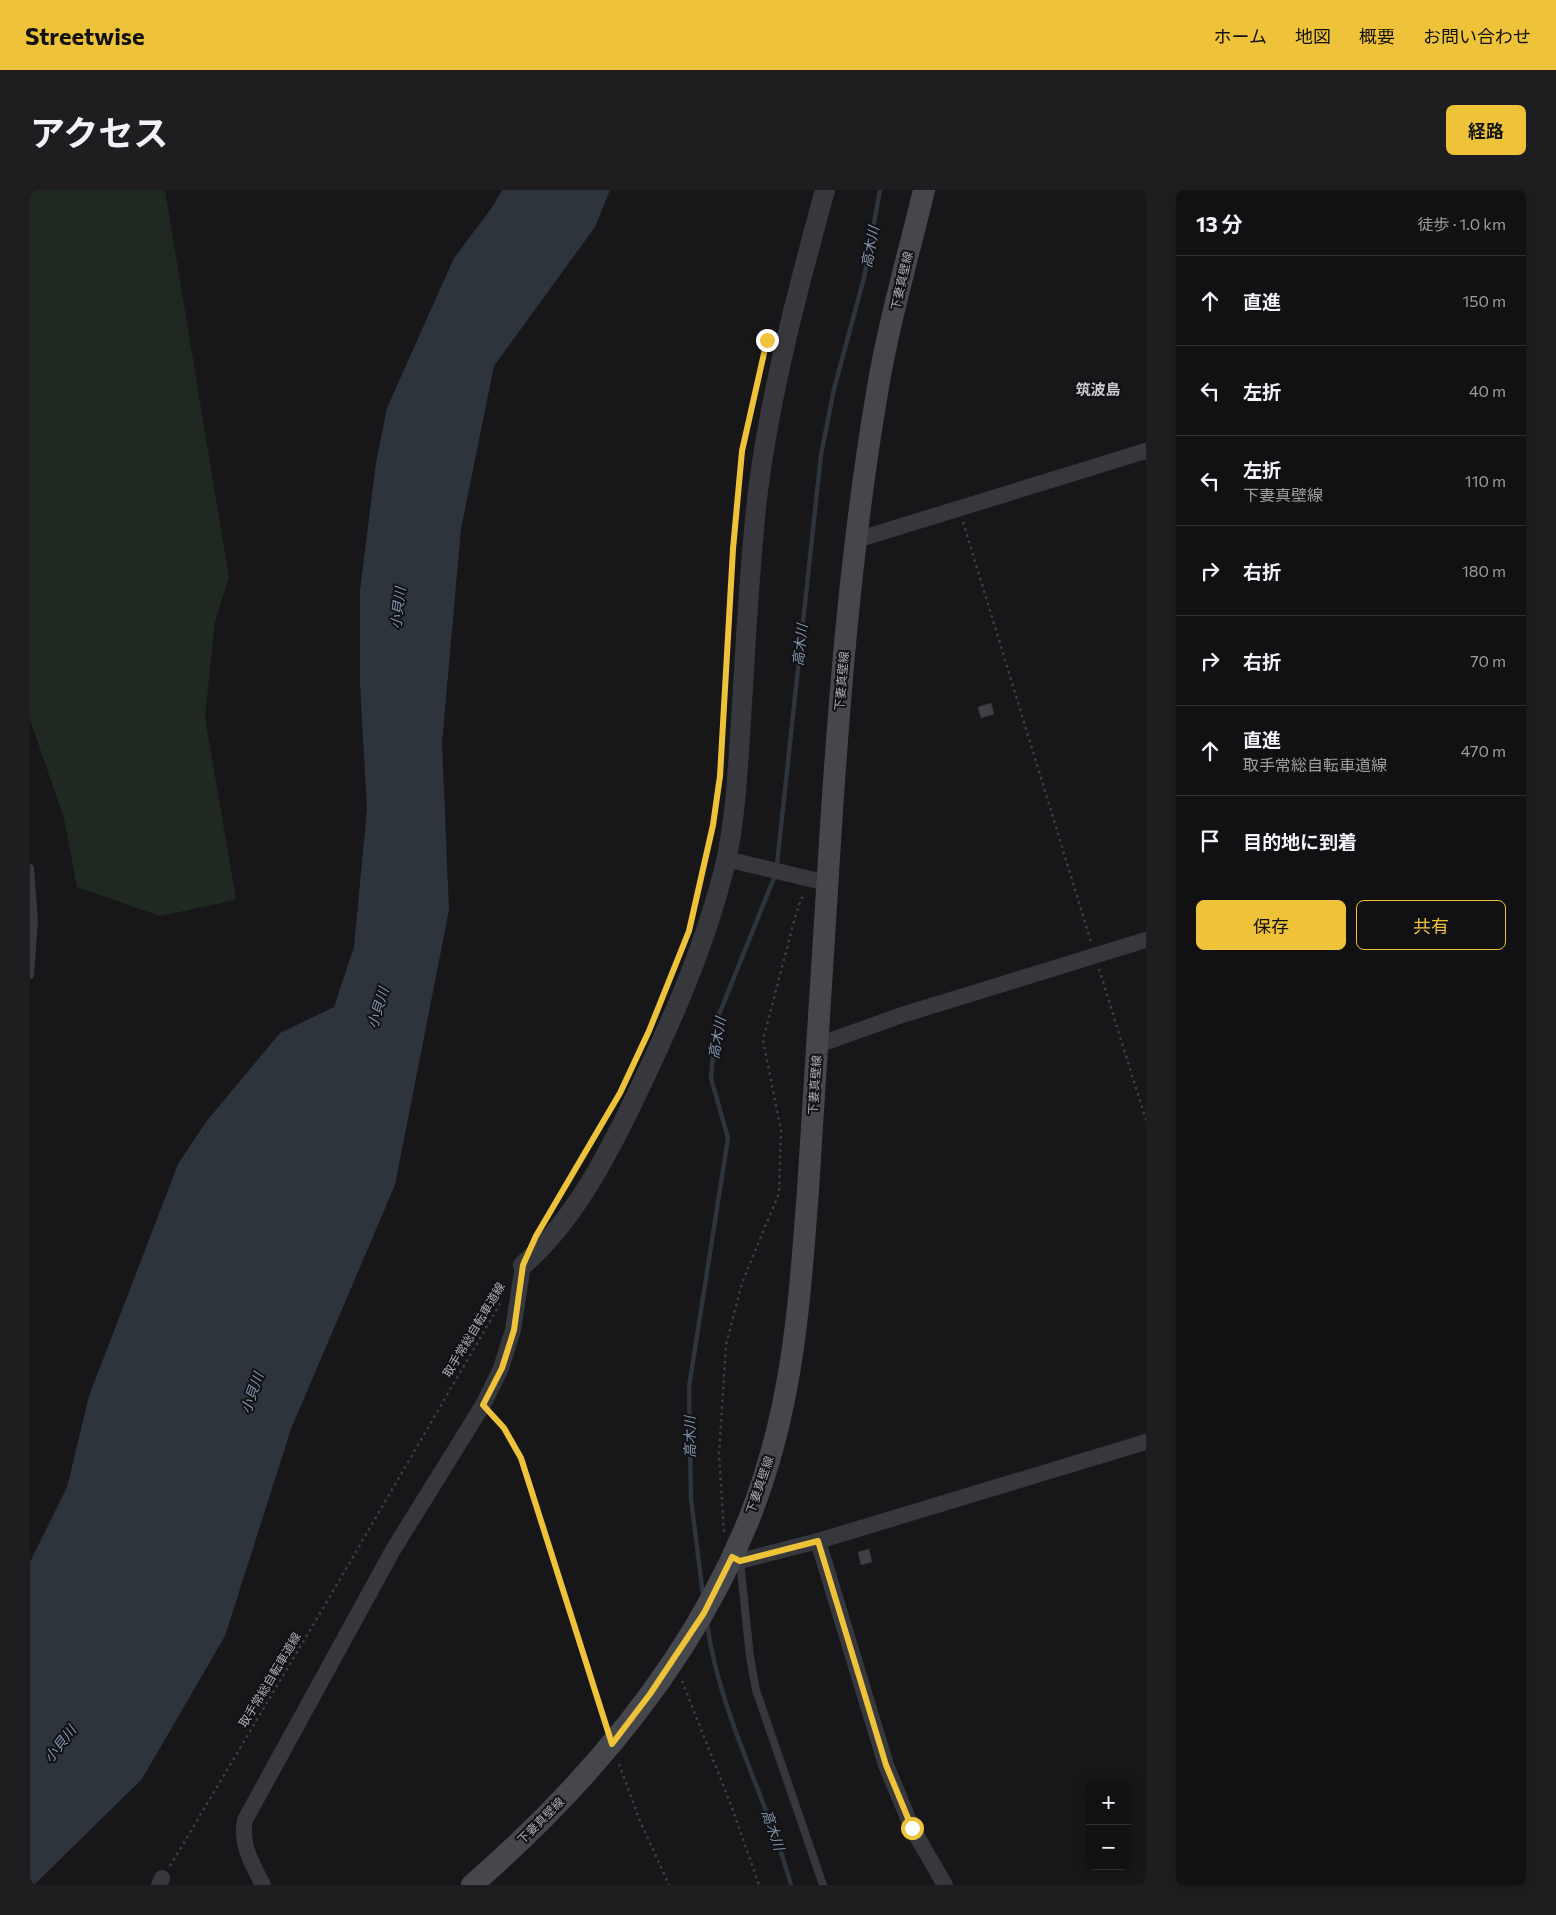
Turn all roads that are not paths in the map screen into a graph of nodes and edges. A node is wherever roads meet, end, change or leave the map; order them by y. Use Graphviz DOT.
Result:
graph roads {
  1 [pos="825,190"];
  2 [pos="924,190"];
  3 [pos="1146,451"];
  4 [pos="855,538"];
  5 [pos="726,859"];
  6 [pos="30,868"];
  7 [pos="818,881"];
  8 [pos="1146,940"];
  9 [pos="30,975"];
  10 [pos="818,1045"];
  11 [pos="523,1265"];
  12 [pos="1146,1442"];
  13 [pos="818,1541"];
  14 [pos="733,1562"];
  15 [pos="263,1885"];
  16 [pos="472,1885"];
  17 [pos="823,1885"];
  18 [pos="945,1885"];
  1 -- 5 [label="street"];
  2 -- 4 [label="main road, 下妻真壁線"];
  3 -- 4 [label="street"];
  4 -- 7 [label="main road, 下妻真壁線"];
  5 -- 7 [label="street"];
  5 -- 11 [label="street"];
  6 -- 9 [label="lane"];
  7 -- 10 [label="main road, 下妻真壁線"];
  8 -- 10 [label="street"];
  10 -- 14 [label="main road, 下妻真壁線"];
  11 -- 15 [label="street"];
  12 -- 13 [label="street"];
  13 -- 14 [label="street"];
  13 -- 18 [label="street"];
  14 -- 16 [label="main road, 下妻真壁線"];
  14 -- 17 [label="lane"];
}
